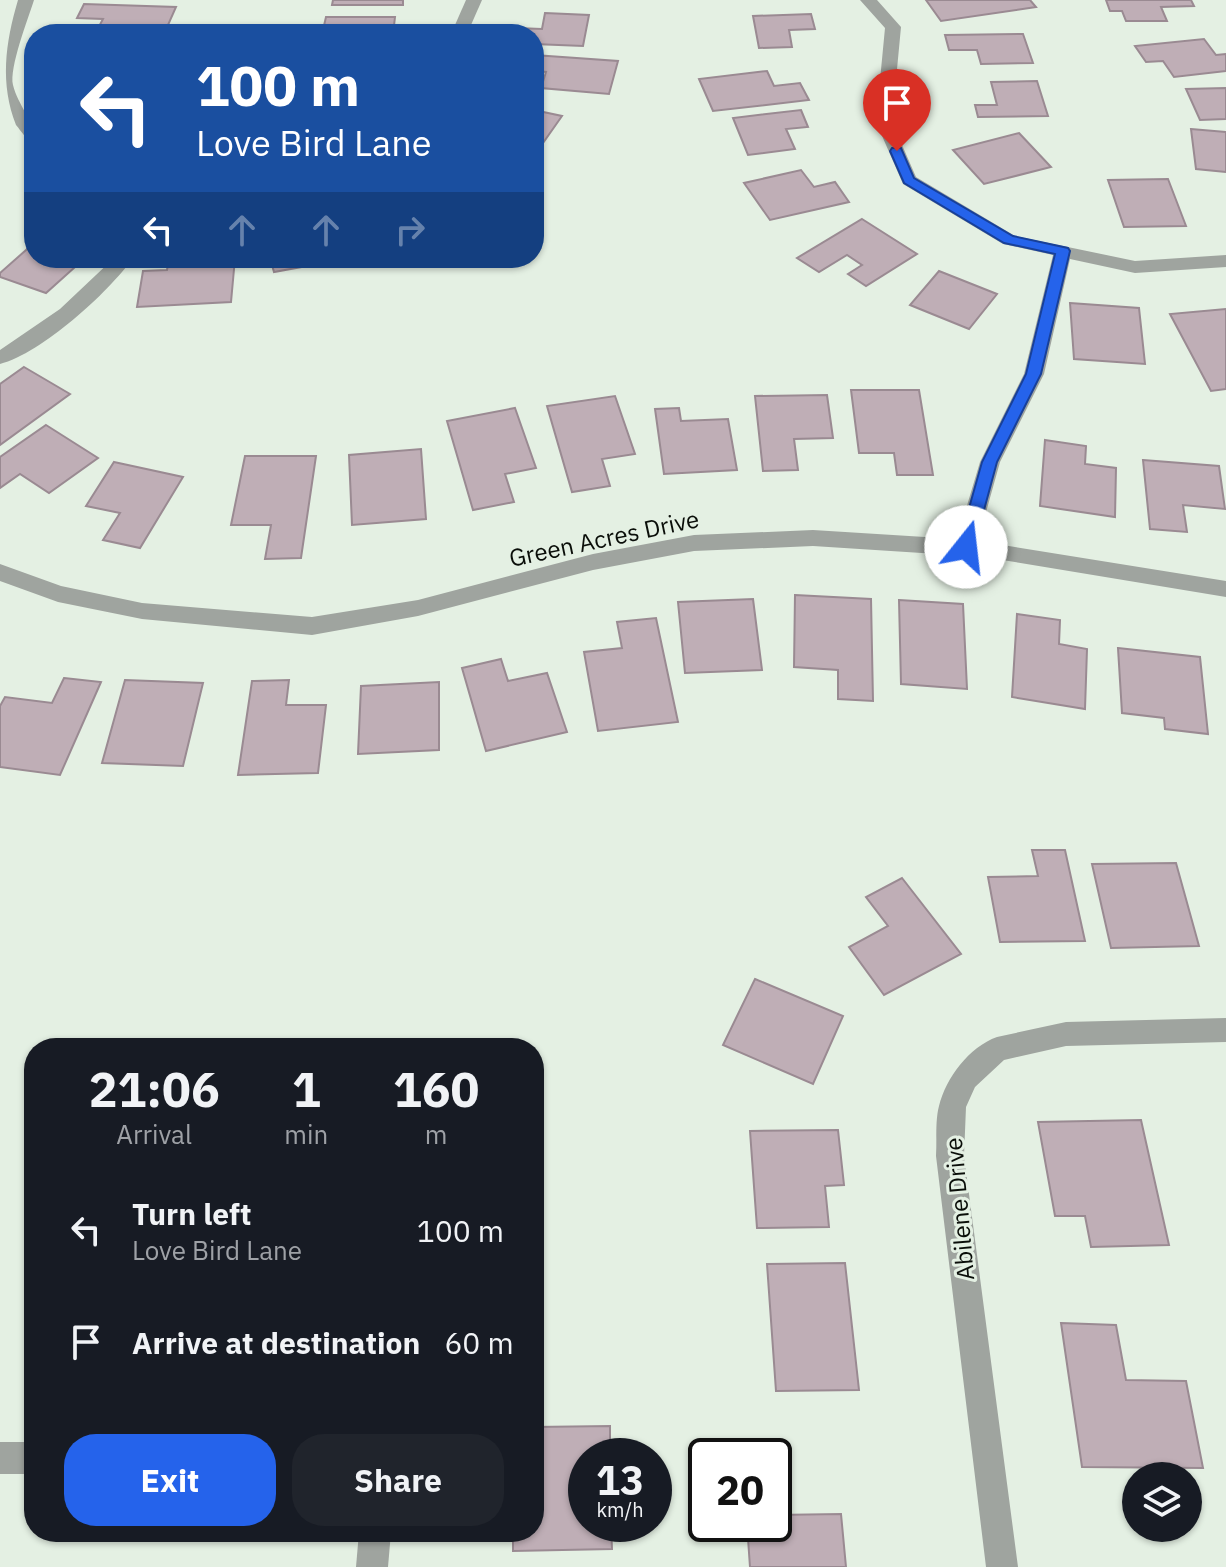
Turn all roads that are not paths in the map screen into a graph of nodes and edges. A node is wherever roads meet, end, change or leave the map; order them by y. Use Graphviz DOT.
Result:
graph roads {
  1 [pos="26,0"];
  2 [pos="474,0"];
  3 [pos="868,0"];
  4 [pos="463,24"];
  5 [pos="24,123"];
  6 [pos="1063,251"];
  7 [pos="1226,261"];
  8 [pos="114,268"];
  9 [pos="0,358"];
  10 [pos="966,547"];
  11 [pos="0,572"];
  12 [pos="1226,589"];
  13 [pos="1226,1030"];
  14 [pos="0,1458"];
  15 [pos="24,1458"];
  16 [pos="374,1542"];
  17 [pos="372,1567"];
  18 [pos="1002,1567"];
  1 -- 5 [label="street"];
  2 -- 4 [label="street"];
  3 -- 6 [label="street"];
  6 -- 7 [label="street"];
  6 -- 10 [label="street"];
  8 -- 9 [label="street"];
  10 -- 11 [label="street, Green Acres Drive"];
  10 -- 12 [label="street, Green Acres Drive"];
  13 -- 18 [label="street, Abilene Drive"];
  14 -- 15 [label="street"];
  16 -- 17 [label="street"];
}
